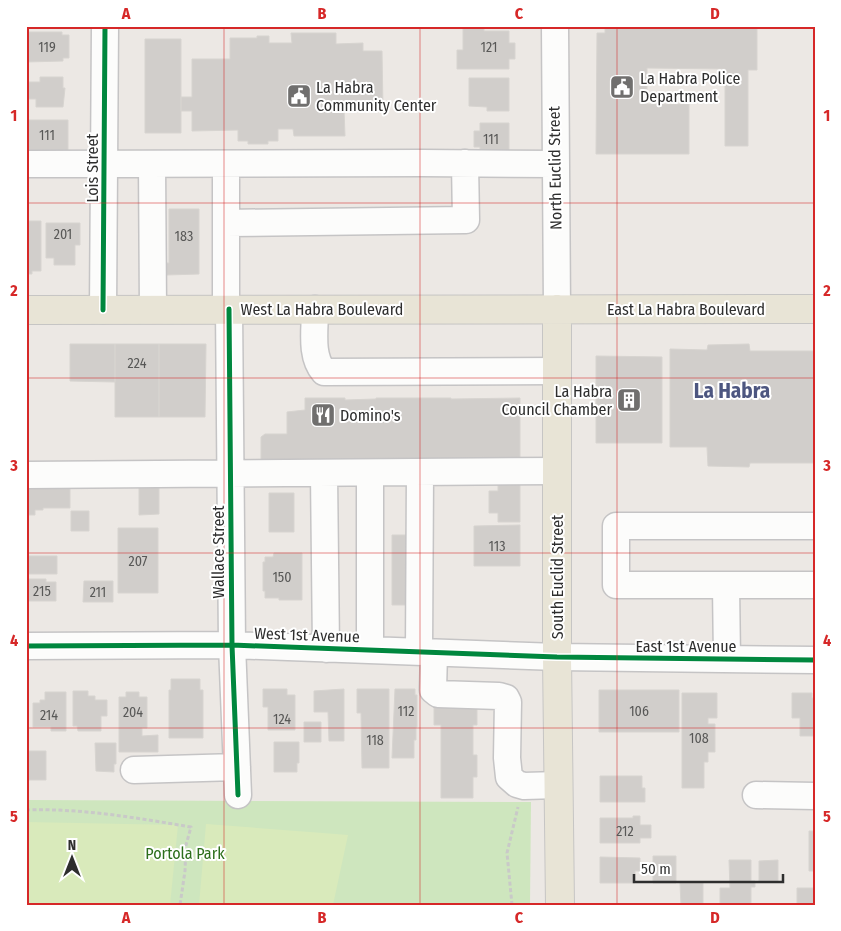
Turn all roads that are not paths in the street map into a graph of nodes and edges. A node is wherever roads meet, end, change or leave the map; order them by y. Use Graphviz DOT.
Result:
graph roads {
  1 [pos="105,26"];
  2 [pos="555,26"];
  3 [pos="465,163"];
  4 [pos="26,164"];
  5 [pos="105,164"];
  6 [pos="152,164"];
  7 [pos="226,164"];
  8 [pos="555,164"];
  9 [pos="226,223"];
  10 [pos="557,309"];
  11 [pos="815,309"];
  12 [pos="26,310"];
  13 [pos="103,310"];
  14 [pos="153,310"];
  15 [pos="228,310"];
  16 [pos="315,310"];
  17 [pos="557,371"];
  18 [pos="557,471"];
  19 [pos="370,473"];
  20 [pos="420,473"];
  21 [pos="230,474"];
  22 [pos="324,474"];
  23 [pos="26,475"];
  24 [pos="815,526"];
  25 [pos="815,585"];
  26 [pos="726,586"];
  27 [pos="232,645"];
  28 [pos="26,646"];
  29 [pos="326,649"];
  30 [pos="370,650"];
  31 [pos="427,652"];
  32 [pos="557,657"];
  33 [pos="727,658"];
  34 [pos="815,660"];
  35 [pos="237,767"];
  36 [pos="134,770"];
  37 [pos="558,785"];
  38 [pos="238,795"];
  39 [pos="756,795"];
  40 [pos="815,796"];
  41 [pos="560,905"];
  1 -- 5 [label="street, Lois Street"];
  2 -- 8 [label="street, North Euclid Street"];
  3 -- 7 [label="street"];
  3 -- 8 [label="street"];
  3 -- 9 [label="street"];
  4 -- 5 [label="street"];
  5 -- 6 [label="street"];
  5 -- 13 [label="street, Lois Street"];
  6 -- 7 [label="street"];
  6 -- 14 [label="street"];
  7 -- 9 [label="street, Wallace Street"];
  8 -- 10 [label="street, North Euclid Street"];
  9 -- 15 [label="street, Wallace Street"];
  10 -- 11 [label="main road, East La Habra Boulevard"];
  10 -- 16 [label="main road, West La Habra Boulevard"];
  10 -- 17 [label="main road, South Euclid Street"];
  12 -- 13 [label="main road, West La Habra Boulevard"];
  13 -- 14 [label="main road, West La Habra Boulevard"];
  14 -- 15 [label="main road, West La Habra Boulevard"];
  15 -- 16 [label="main road, West La Habra Boulevard"];
  15 -- 21 [label="street, Wallace Street"];
  16 -- 17 [label="street"];
  17 -- 18 [label="main road, South Euclid Street"];
  18 -- 20 [label="street"];
  18 -- 32 [label="main road, South Euclid Street"];
  19 -- 20 [label="street"];
  19 -- 22 [label="street"];
  19 -- 30 [label="street"];
  20 -- 31 [label="street"];
  21 -- 22 [label="street"];
  21 -- 23 [label="street"];
  21 -- 27 [label="street, Wallace Street"];
  22 -- 29 [label="street"];
  24 -- 26 [label="street"];
  25 -- 26 [label="street"];
  26 -- 33 [label="street"];
  27 -- 28 [label="street, West 1st Avenue"];
  27 -- 29 [label="street, West 1st Avenue"];
  27 -- 35 [label="street, Wallace Street"];
  29 -- 30 [label="street, West 1st Avenue"];
  30 -- 31 [label="street, West 1st Avenue"];
  31 -- 32 [label="street, West 1st Avenue"];
  31 -- 37 [label="street"];
  32 -- 33 [label="street, East 1st Avenue"];
  32 -- 37 [label="main road, South Euclid Street"];
  33 -- 34 [label="street, East 1st Avenue"];
  35 -- 36 [label="street"];
  35 -- 38 [label="street, Wallace Street"];
  37 -- 41 [label="main road, South Euclid Street"];
  39 -- 40 [label="street"];
}
